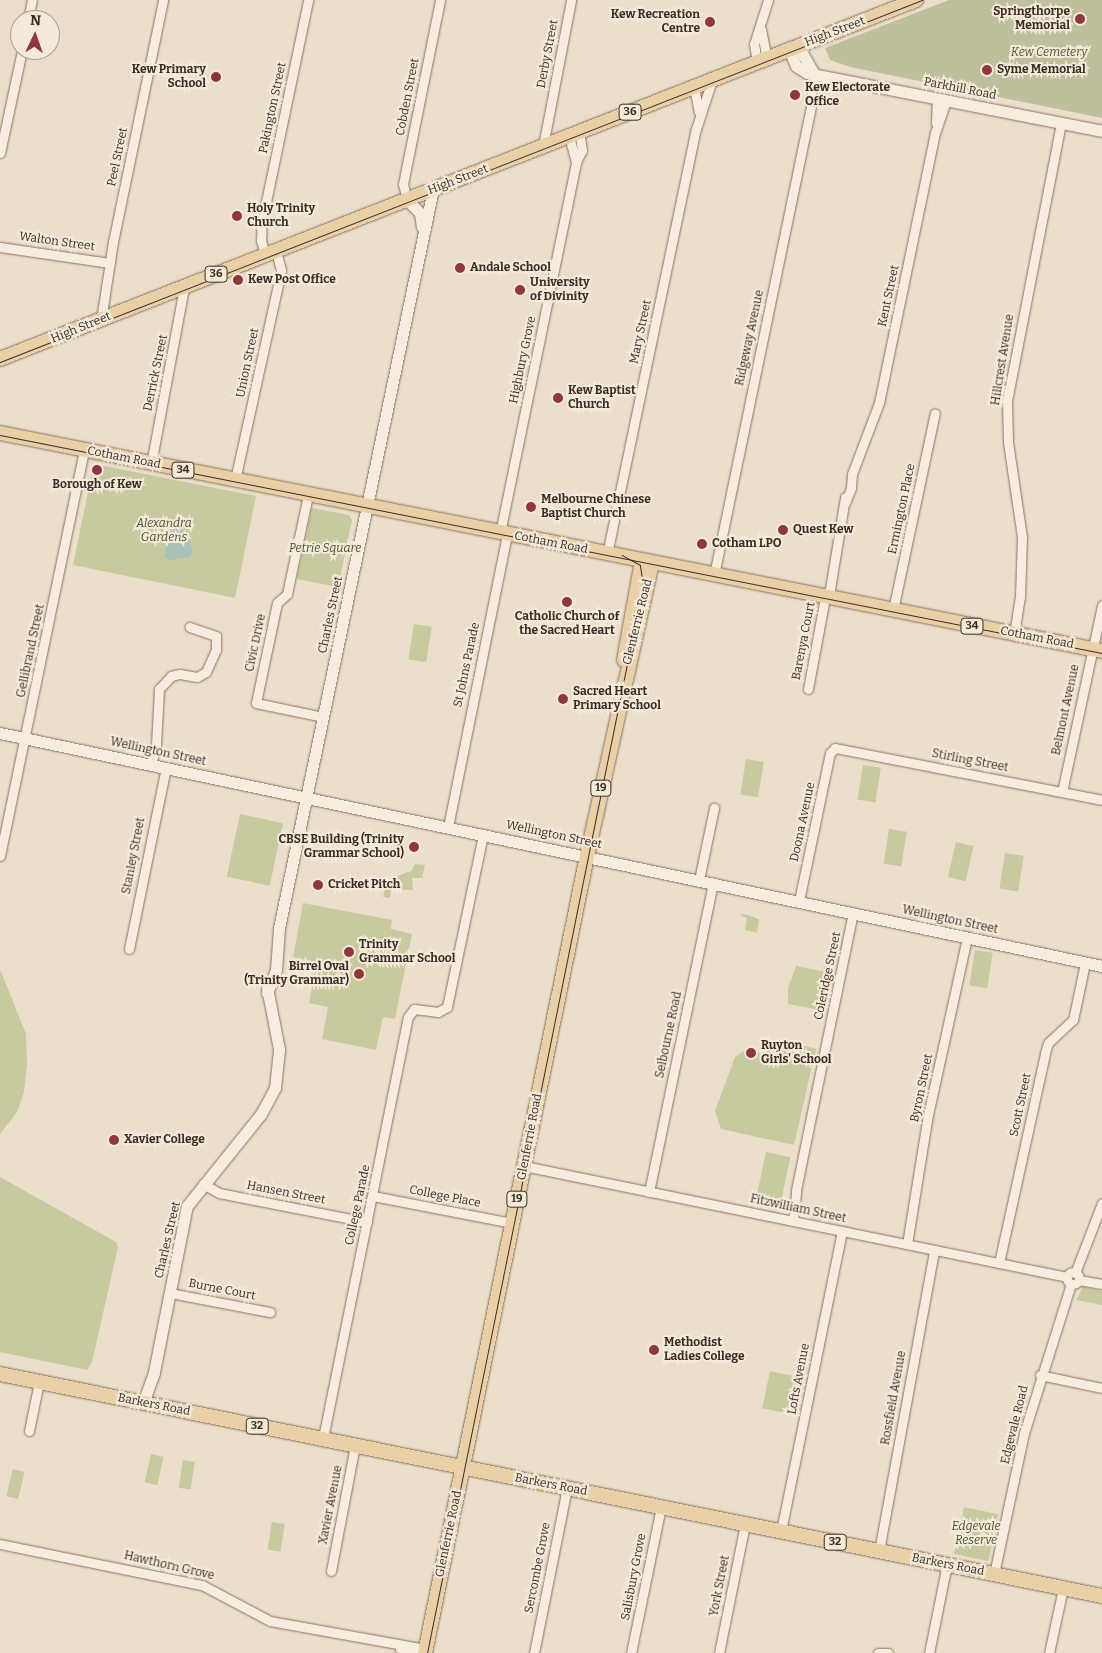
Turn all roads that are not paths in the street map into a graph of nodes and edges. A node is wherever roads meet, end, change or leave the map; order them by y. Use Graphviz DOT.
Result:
graph roads {
  1 [pos="163,0"];
  2 [pos="308,0"];
  3 [pos="440,0"];
  4 [pos="571,0"];
  5 [pos="768,0"];
  6 [pos="916,0"];
  7 [pos="794,48"];
  8 [pos="20,60"];
  9 [pos="762,60"];
  10 [pos="817,73"];
  11 [pos="712,80"];
  12 [pos="694,87"];
  13 [pos="942,100"];
  14 [pos="700,114"];
  15 [pos="1061,122"];
  16 [pos="1102,131"];
  17 [pos="574,134"];
  18 [pos="548,144"];
  19 [pos="0,153"];
  20 [pos="433,189"];
  21 [pos="407,200"];
  22 [pos="423,236"];
  23 [pos="0,246"];
  24 [pos="266,255"];
  25 [pos="111,258"];
  26 [pos="184,287"];
  27 [pos="101,320"];
  28 [pos="0,360"];
  29 [pos="935,413"];
  30 [pos="0,433"];
  31 [pos="84,450"];
  32 [pos="151,464"];
  33 [pos="236,480"];
  34 [pos="308,495"];
  35 [pos="366,506"];
  36 [pos="503,534"];
  37 [pos="607,554"];
  38 [pos="647,562"];
  39 [pos="714,575"];
  40 [pos="825,597"];
  41 [pos="1102,605"];
  42 [pos="893,610"];
  43 [pos="190,627"];
  44 [pos="1014,634"];
  45 [pos="1097,650"];
  46 [pos="808,689"];
  47 [pos="323,717"];
  48 [pos="0,733"];
  49 [pos="25,738"];
  50 [pos="833,749"];
  51 [pos="151,764"];
  52 [pos="166,767"];
  53 [pos="1062,792"];
  54 [pos="307,796"];
  55 [pos="1102,800"];
  56 [pos="714,808"];
  57 [pos="446,826"];
  58 [pos="483,834"];
  59 [pos="0,856"];
  60 [pos="586,856"];
  61 [pos="699,880"];
  62 [pos="713,883"];
  63 [pos="799,901"];
  64 [pos="853,913"];
  65 [pos="967,938"];
  66 [pos="128,949"];
  67 [pos="1085,963"];
  68 [pos="1102,966"];
  69 [pos="524,1166"];
  70 [pos="202,1184"];
  71 [pos="649,1192"];
  72 [pos="373,1196"];
  73 [pos="1102,1202"];
  74 [pos="790,1220"];
  75 [pos="367,1222"];
  76 [pos="512,1223"];
  77 [pos="842,1231"];
  78 [pos="907,1244"];
  79 [pos="934,1250"];
  80 [pos="999,1263"];
  81 [pos="1073,1278"];
  82 [pos="1102,1284"];
  83 [pos="170,1293"];
  84 [pos="270,1312"];
  85 [pos="154,1372"];
  86 [pos="0,1374"];
  87 [pos="1040,1375"];
  88 [pos="39,1382"];
  89 [pos="1102,1388"];
  90 [pos="142,1403"];
  91 [pos="160,1406"];
  92 [pos="29,1430"];
  93 [pos="323,1438"];
  94 [pos="355,1445"];
  95 [pos="463,1467"];
  96 [pos="567,1488"];
  97 [pos="660,1507"];
  98 [pos="745,1524"];
  99 [pos="781,1531"];
  100 [pos="0,1544"];
  101 [pos="879,1551"];
  102 [pos="947,1564"];
  103 [pos="331,1571"];
  104 [pos="994,1574"];
  105 [pos="1063,1588"];
  106 [pos="1102,1596"];
  107 [pos="422,1652"];
  108 [pos="534,1653"];
  109 [pos="631,1653"];
  110 [pos="719,1653"];
  111 [pos="878,1653"];
  112 [pos="888,1653"];
  113 [pos="929,1653"];
  114 [pos="1050,1653"];
  1 -- 25 [label="street, Peel Street"];
  2 -- 24 [label="street, Pakington Street"];
  3 -- 21 [label="street, Cobden Street"];
  4 -- 18 [label="street, Derby Street"];
  5 -- 9 [label="street"];
  6 -- 7 [label="main road, High Street / 36"];
  7 -- 9 [label="main road, High Street / 36"];
  7 -- 10 [label="street, Parkhill Road"];
  8 -- 19 [label="street"];
  9 -- 11 [label="main road, High Street / 36"];
  10 -- 13 [label="street, Parkhill Road"];
  10 -- 39 [label="street, Ridgeway Avenue"];
  11 -- 12 [label="main road, High Street / 36"];
  11 -- 14 [label="street, Mary Street"];
  12 -- 14 [label="street, Mary Street"];
  12 -- 17 [label="main road, High Street / 36"];
  13 -- 15 [label="street, Parkhill Road"];
  13 -- 40 [label="street, Kent Street"];
  14 -- 37 [label="street, Mary Street"];
  15 -- 16 [label="street, Parkhill Road"];
  15 -- 44 [label="street, Hillcrest Avenue"];
  17 -- 18 [label="main road, High Street / 36"];
  17 -- 36 [label="street, Highbury Grove"];
  18 -- 20 [label="main road, High Street / 36"];
  20 -- 21 [label="main road, High Street / 36"];
  20 -- 22 [label="street, Charles Street"];
  21 -- 22 [label="street"];
  21 -- 24 [label="main road, High Street / 36"];
  22 -- 35 [label="street, Charles Street"];
  23 -- 25 [label="street, Walton Street"];
  24 -- 26 [label="main road, High Street / 36"];
  24 -- 33 [label="street, Union Street"];
  25 -- 27 [label="street, Peel Street"];
  26 -- 27 [label="main road, High Street / 36"];
  26 -- 32 [label="street, Derrick Street"];
  27 -- 28 [label="main road, High Street / 36"];
  29 -- 42 [label="street, Ermington Place"];
  30 -- 31 [label="main road, Cotham Road / 34"];
  31 -- 32 [label="main road, Cotham Road / 34"];
  31 -- 49 [label="street, Gellibrand Street"];
  32 -- 33 [label="main road, Cotham Road / 34"];
  33 -- 34 [label="main road, Cotham Road / 34"];
  34 -- 35 [label="main road, Cotham Road / 34"];
  34 -- 47 [label="street, Civic Drive"];
  35 -- 36 [label="main road, Cotham Road / 34"];
  35 -- 47 [label="street, Charles Street"];
  36 -- 37 [label="main road, Cotham Road / 34"];
  36 -- 57 [label="street, St Johns Parade"];
  37 -- 38 [label="main road, Cotham Road / 34"];
  38 -- 39 [label="main road, Cotham Road / 34"];
  38 -- 60 [label="main road, Glenferrie Road / 19"];
  39 -- 40 [label="main road, Cotham Road / 34"];
  40 -- 42 [label="main road, Cotham Road / 34"];
  40 -- 46 [label="street, Barenya Court"];
  41 -- 45 [label="street, Belmont Avenue"];
  42 -- 44 [label="main road, Cotham Road / 34"];
  43 -- 51 [label="street"];
  44 -- 45 [label="main road, Cotham Road / 34"];
  45 -- 53 [label="street, Belmont Avenue"];
  47 -- 54 [label="street, Charles Street"];
  48 -- 49 [label="street, Wellington Street"];
  49 -- 51 [label="street, Wellington Street"];
  49 -- 59 [label="street, Gellibrand Street"];
  50 -- 53 [label="street, Stirling Street"];
  50 -- 63 [label="street, Doona Avenue"];
  51 -- 52 [label="street, Wellington Street"];
  52 -- 54 [label="street, Wellington Street"];
  52 -- 66 [label="street, Stanley Street"];
  53 -- 55 [label="street, Stirling Street"];
  54 -- 57 [label="street, Wellington Street"];
  54 -- 70 [label="street, Charles Street"];
  56 -- 61 [label="street"];
  57 -- 58 [label="street, Wellington Street"];
  58 -- 60 [label="street, Wellington Street"];
  58 -- 72 [label="street, College Parade"];
  60 -- 61 [label="street, Wellington Street"];
  60 -- 69 [label="main road, Glenferrie Road / 19"];
  61 -- 62 [label="street, Wellington Street"];
  62 -- 63 [label="street, Wellington Street"];
  62 -- 71 [label="street, Selbourne Road"];
  63 -- 64 [label="street, Wellington Street"];
  64 -- 65 [label="street, Wellington Street"];
  64 -- 74 [label="street, Coleridge Street"];
  65 -- 67 [label="street, Wellington Street"];
  65 -- 78 [label="street, Byron Street"];
  67 -- 68 [label="street, Wellington Street"];
  67 -- 80 [label="street, Scott Street"];
  69 -- 71 [label="street, Fitzwilliam Street"];
  69 -- 76 [label="main road, Glenferrie Road / 19"];
  70 -- 75 [label="street, Hansen Street"];
  70 -- 83 [label="street, Charles Street"];
  71 -- 74 [label="street, Fitzwilliam Street"];
  72 -- 75 [label="street, College Parade"];
  72 -- 76 [label="street, College Place"];
  73 -- 81 [label="street, Edgevale Road"];
  74 -- 77 [label="street, Fitzwilliam Street"];
  75 -- 93 [label="street, College Parade"];
  76 -- 95 [label="main road, Glenferrie Road / 19"];
  77 -- 78 [label="street, Fitzwilliam Street"];
  77 -- 99 [label="street, Lofts Avenue"];
  78 -- 79 [label="street, Fitzwilliam Street"];
  79 -- 80 [label="street, Fitzwilliam Street"];
  79 -- 101 [label="street, Rossfield Avenue"];
  80 -- 81 [label="street, Fitzwilliam Street"];
  81 -- 82 [label="street, Fitzwilliam Street"];
  81 -- 87 [label="street, Edgevale Road"];
  83 -- 84 [label="street, Burne Court"];
  83 -- 85 [label="street, Charles Street"];
  85 -- 90 [label="street, Charles Street"];
  85 -- 91 [label="street, Charles Street"];
  86 -- 88 [label="main road, Barkers Road / 32"];
  87 -- 89 [label="street"];
  87 -- 104 [label="street, Edgevale Road"];
  88 -- 90 [label="main road, Barkers Road / 32"];
  88 -- 92 [label="street"];
  90 -- 91 [label="main road, Barkers Road / 32"];
  91 -- 93 [label="main road, Barkers Road / 32"];
  93 -- 94 [label="main road, Barkers Road / 32"];
  94 -- 95 [label="main road, Barkers Road / 32"];
  94 -- 103 [label="street, Xavier Avenue"];
  95 -- 96 [label="main road, Barkers Road / 32"];
  95 -- 107 [label="main road, Glenferrie Road / 19"];
  96 -- 97 [label="main road, Barkers Road / 32"];
  96 -- 108 [label="street, Sercombe Grove"];
  97 -- 98 [label="main road, Barkers Road / 32"];
  97 -- 109 [label="street, Salisbury Grove"];
  98 -- 99 [label="main road, Barkers Road / 32"];
  98 -- 110 [label="street, York Street"];
  99 -- 101 [label="main road, Barkers Road / 32"];
  100 -- 107 [label="street, Hawthorn Grove"];
  101 -- 102 [label="main road, Barkers Road / 32"];
  102 -- 104 [label="main road, Barkers Road / 32"];
  102 -- 113 [label="street"];
  104 -- 105 [label="main road, Barkers Road / 32"];
  105 -- 106 [label="main road, Barkers Road / 32"];
  105 -- 114 [label="street"];
  111 -- 112 [label="street"];
}
